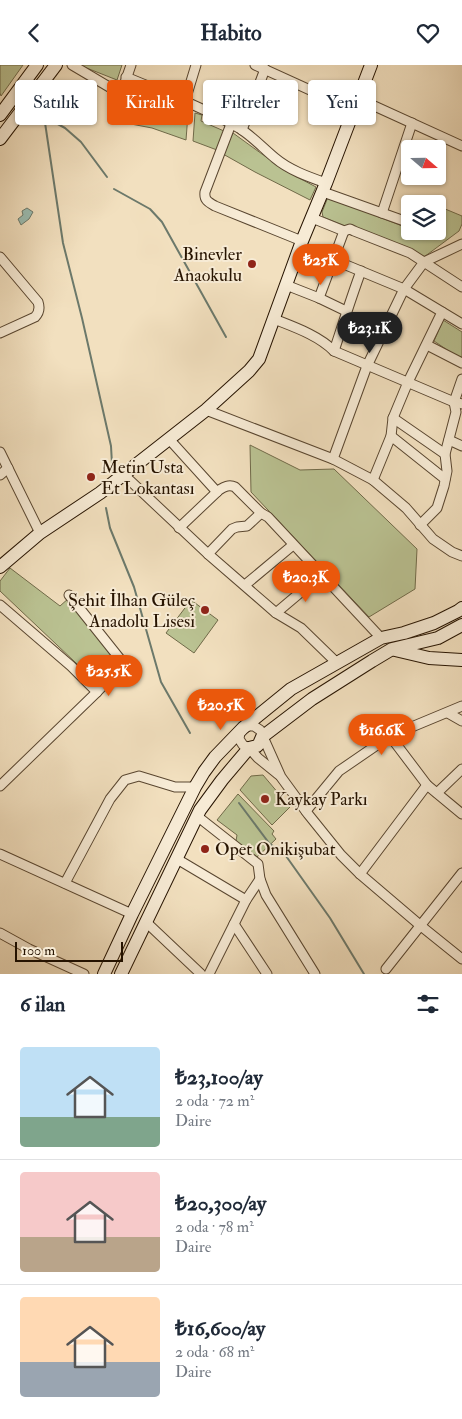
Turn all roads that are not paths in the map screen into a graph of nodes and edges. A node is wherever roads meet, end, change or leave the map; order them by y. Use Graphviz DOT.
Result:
graph roads {
  1 [pos="37,65"];
  2 [pos="56,65"];
  3 [pos="72,65"];
  4 [pos="131,65"];
  5 [pos="196,65"];
  6 [pos="371,65"];
  7 [pos="376,65"];
  8 [pos="260,66"];
  9 [pos="126,77"];
  10 [pos="125,80"];
  11 [pos="133,80"];
  12 [pos="191,80"];
  13 [pos="365,80"];
  14 [pos="368,80"];
  15 [pos="308,82"];
  16 [pos="107,86"];
  17 [pos="376,107"];
  18 [pos="2,108"];
  19 [pos="412,123"];
  20 [pos="229,125"];
  21 [pos="233,125"];
  22 [pos="348,125"];
  23 [pos="242,130"];
  24 [pos="0,139"];
  25 [pos="462,146"];
  26 [pos="325,188"];
  27 [pos="382,213"];
  28 [pos="312,218"];
  29 [pos="401,220"];
  30 [pos="344,231"];
  31 [pos="302,241"];
  32 [pos="462,244"];
  33 [pos="0,257"];
  34 [pos="334,260"];
  35 [pos="424,262"];
  36 [pos="361,271"];
  37 [pos="286,285"];
  38 [pos="462,287"];
  39 [pos="404,289"];
  40 [pos="319,298"];
  41 [pos="346,311"];
  42 [pos="442,313"];
  43 [pos="274,319"];
  44 [pos="462,324"];
  45 [pos="0,333"];
  46 [pos="427,345"];
  47 [pos="334,351"];
  48 [pos="462,363"];
  49 [pos="367,366"];
  50 [pos="462,379"];
  51 [pos="408,382"];
  52 [pos="458,403"];
  53 [pos="206,410"];
  54 [pos="394,419"];
  55 [pos="391,436"];
  56 [pos="169,439"];
  57 [pos="449,440"];
  58 [pos="462,446"];
  59 [pos="0,452"];
  60 [pos="445,454"];
  61 [pos="333,459"];
  62 [pos="8,468"];
  63 [pos="123,474"];
  64 [pos="0,475"];
  65 [pos="445,479"];
  66 [pos="373,480"];
  67 [pos="217,492"];
  68 [pos="261,513"];
  69 [pos="420,525"];
  70 [pos="179,528"];
  71 [pos="40,533"];
  72 [pos="293,545"];
  73 [pos="208,554"];
  74 [pos="462,555"];
  75 [pos="0,567"];
  76 [pos="321,575"];
  77 [pos="245,585"];
  78 [pos="69,595"];
  79 [pos="0,605"];
  80 [pos="462,608"];
  81 [pos="276,613"];
  82 [pos="462,625"];
  83 [pos="381,638"];
  84 [pos="438,638"];
  85 [pos="392,649"];
  86 [pos="439,658"];
  87 [pos="462,660"];
  88 [pos="337,663"];
  89 [pos="97,692"];
  90 [pos="462,706"];
  91 [pos="448,713"];
  92 [pos="462,721"];
  93 [pos="243,729"];
  94 [pos="390,736"];
  95 [pos="262,737"];
  96 [pos="250,748"];
  97 [pos="462,769"];
  98 [pos="282,777"];
  99 [pos="1,782"];
  100 [pos="427,785"];
  101 [pos="195,787"];
  102 [pos="437,793"];
  103 [pos="306,811"];
  104 [pos="462,814"];
  105 [pos="197,816"];
  106 [pos="0,854"];
  107 [pos="176,859"];
  108 [pos="462,873"];
  109 [pos="360,874"];
  110 [pos="260,879"];
  111 [pos="65,883"];
  112 [pos="246,900"];
  113 [pos="132,914"];
  114 [pos="146,922"];
  115 [pos="234,924"];
  116 [pos="421,926"];
  117 [pos="0,934"];
  118 [pos="462,959"];
  119 [pos="386,969"];
  120 [pos="84,974"];
  121 [pos="104,974"];
  122 [pos="121,974"];
  123 [pos="202,974"];
  124 [pos="209,974"];
  125 [pos="267,974"];
  126 [pos="315,974"];
  1 -- 18 [label="main road"];
  2 -- 24 [label="main road"];
  3 -- 16 [label="street"];
  4 -- 9 [label="street"];
  5 -- 12 [label="street"];
  6 -- 13 [label="main road"];
  7 -- 14 [label="main road"];
  8 -- 15 [label="street"];
  8 -- 23 [label="street"];
  9 -- 10 [label="street"];
  9 -- 11 [label="street"];
  17 -- 19 [label="street"];
  19 -- 25 [label="street"];
  19 -- 27 [label="street"];
  20 -- 31 [label="street"];
  21 -- 23 [label="street"];
  22 -- 26 [label="main road"];
  23 -- 26 [label="street"];
  26 -- 27 [label="street"];
  26 -- 28 [label="main road"];
  27 -- 29 [label="street"];
  28 -- 30 [label="street"];
  28 -- 31 [label="main road"];
  30 -- 34 [label="street"];
  30 -- 35 [label="street"];
  31 -- 37 [label="main road"];
  32 -- 35 [label="street"];
  33 -- 45 [label="street"];
  34 -- 36 [label="street"];
  34 -- 40 [label="street"];
  35 -- 38 [label="street"];
  35 -- 39 [label="street"];
  36 -- 39 [label="street"];
  36 -- 41 [label="street"];
  37 -- 40 [label="street"];
  37 -- 43 [label="main road"];
  39 -- 42 [label="street"];
  39 -- 49 [label="street"];
  40 -- 41 [label="street"];
  41 -- 47 [label="street"];
  42 -- 44 [label="street"];
  42 -- 46 [label="street"];
  43 -- 47 [label="street"];
  43 -- 53 [label="main road"];
  46 -- 48 [label="street"];
  46 -- 51 [label="street"];
  47 -- 49 [label="street"];
  49 -- 51 [label="street"];
  49 -- 61 [label="street"];
  50 -- 52 [label="street"];
  51 -- 52 [label="street"];
  51 -- 54 [label="street"];
  52 -- 57 [label="street"];
  53 -- 56 [label="main road"];
  53 -- 61 [label="street"];
  54 -- 55 [label="street"];
  54 -- 60 [label="street"];
  55 -- 65 [label="street"];
  55 -- 66 [label="street"];
  56 -- 63 [label="main road"];
  56 -- 67 [label="street"];
  57 -- 58 [label="street"];
  57 -- 60 [label="street"];
  59 -- 62 [label="street"];
  60 -- 65 [label="street"];
  61 -- 66 [label="street"];
  62 -- 64 [label="street"];
  62 -- 71 [label="street"];
  63 -- 70 [label="street"];
  63 -- 71 [label="main road"];
  65 -- 69 [label="street"];
  66 -- 69 [label="street"];
  67 -- 68 [label="street"];
  67 -- 70 [label="street"];
  68 -- 72 [label="street"];
  68 -- 73 [label="street"];
  69 -- 74 [label="street"];
  70 -- 73 [label="street"];
  71 -- 75 [label="main road"];
  72 -- 76 [label="street"];
  72 -- 77 [label="street"];
  73 -- 77 [label="street"];
  76 -- 81 [label="street"];
  76 -- 83 [label="street"];
  77 -- 81 [label="street"];
  78 -- 89 [label="street"];
  79 -- 89 [label="street"];
  80 -- 83 [label="main road"];
  81 -- 88 [label="street"];
  82 -- 84 [label="main road"];
  83 -- 88 [label="main road"];
  84 -- 85 [label="main road"];
  84 -- 86 [label="main road"];
  85 -- 86 [label="main road"];
  85 -- 95 [label="main road"];
  86 -- 87 [label="main road"];
  88 -- 93 [label="main road"];
  89 -- 99 [label="street"];
  90 -- 91 [label="street"];
  91 -- 92 [label="street"];
  91 -- 94 [label="street"];
  93 -- 95 [label="street"];
  93 -- 96 [label="street"];
  93 -- 101 [label="main road"];
  94 -- 100 [label="street"];
  94 -- 103 [label="street"];
  95 -- 96 [label="main road"];
  95 -- 98 [label="street"];
  96 -- 98 [label="street"];
  96 -- 105 [label="main road"];
  97 -- 102 [label="street"];
  98 -- 103 [label="street"];
  100 -- 102 [label="street"];
  100 -- 109 [label="street"];
  101 -- 111 [label="street"];
  101 -- 113 [label="main road"];
  102 -- 104 [label="street"];
  103 -- 109 [label="street"];
  105 -- 107 [label="main road"];
  105 -- 110 [label="street"];
  106 -- 111 [label="street"];
  107 -- 112 [label="street"];
  107 -- 114 [label="main road"];
  108 -- 116 [label="street"];
  109 -- 116 [label="street"];
  110 -- 112 [label="street"];
  110 -- 126 [label="street"];
  111 -- 113 [label="street"];
  112 -- 115 [label="street"];
  113 -- 121 [label="main road"];
  114 -- 122 [label="main road"];
  114 -- 123 [label="street"];
  115 -- 124 [label="street"];
  115 -- 125 [label="street"];
  116 -- 118 [label="street"];
  116 -- 119 [label="street"];
  117 -- 120 [label="street"];
}
